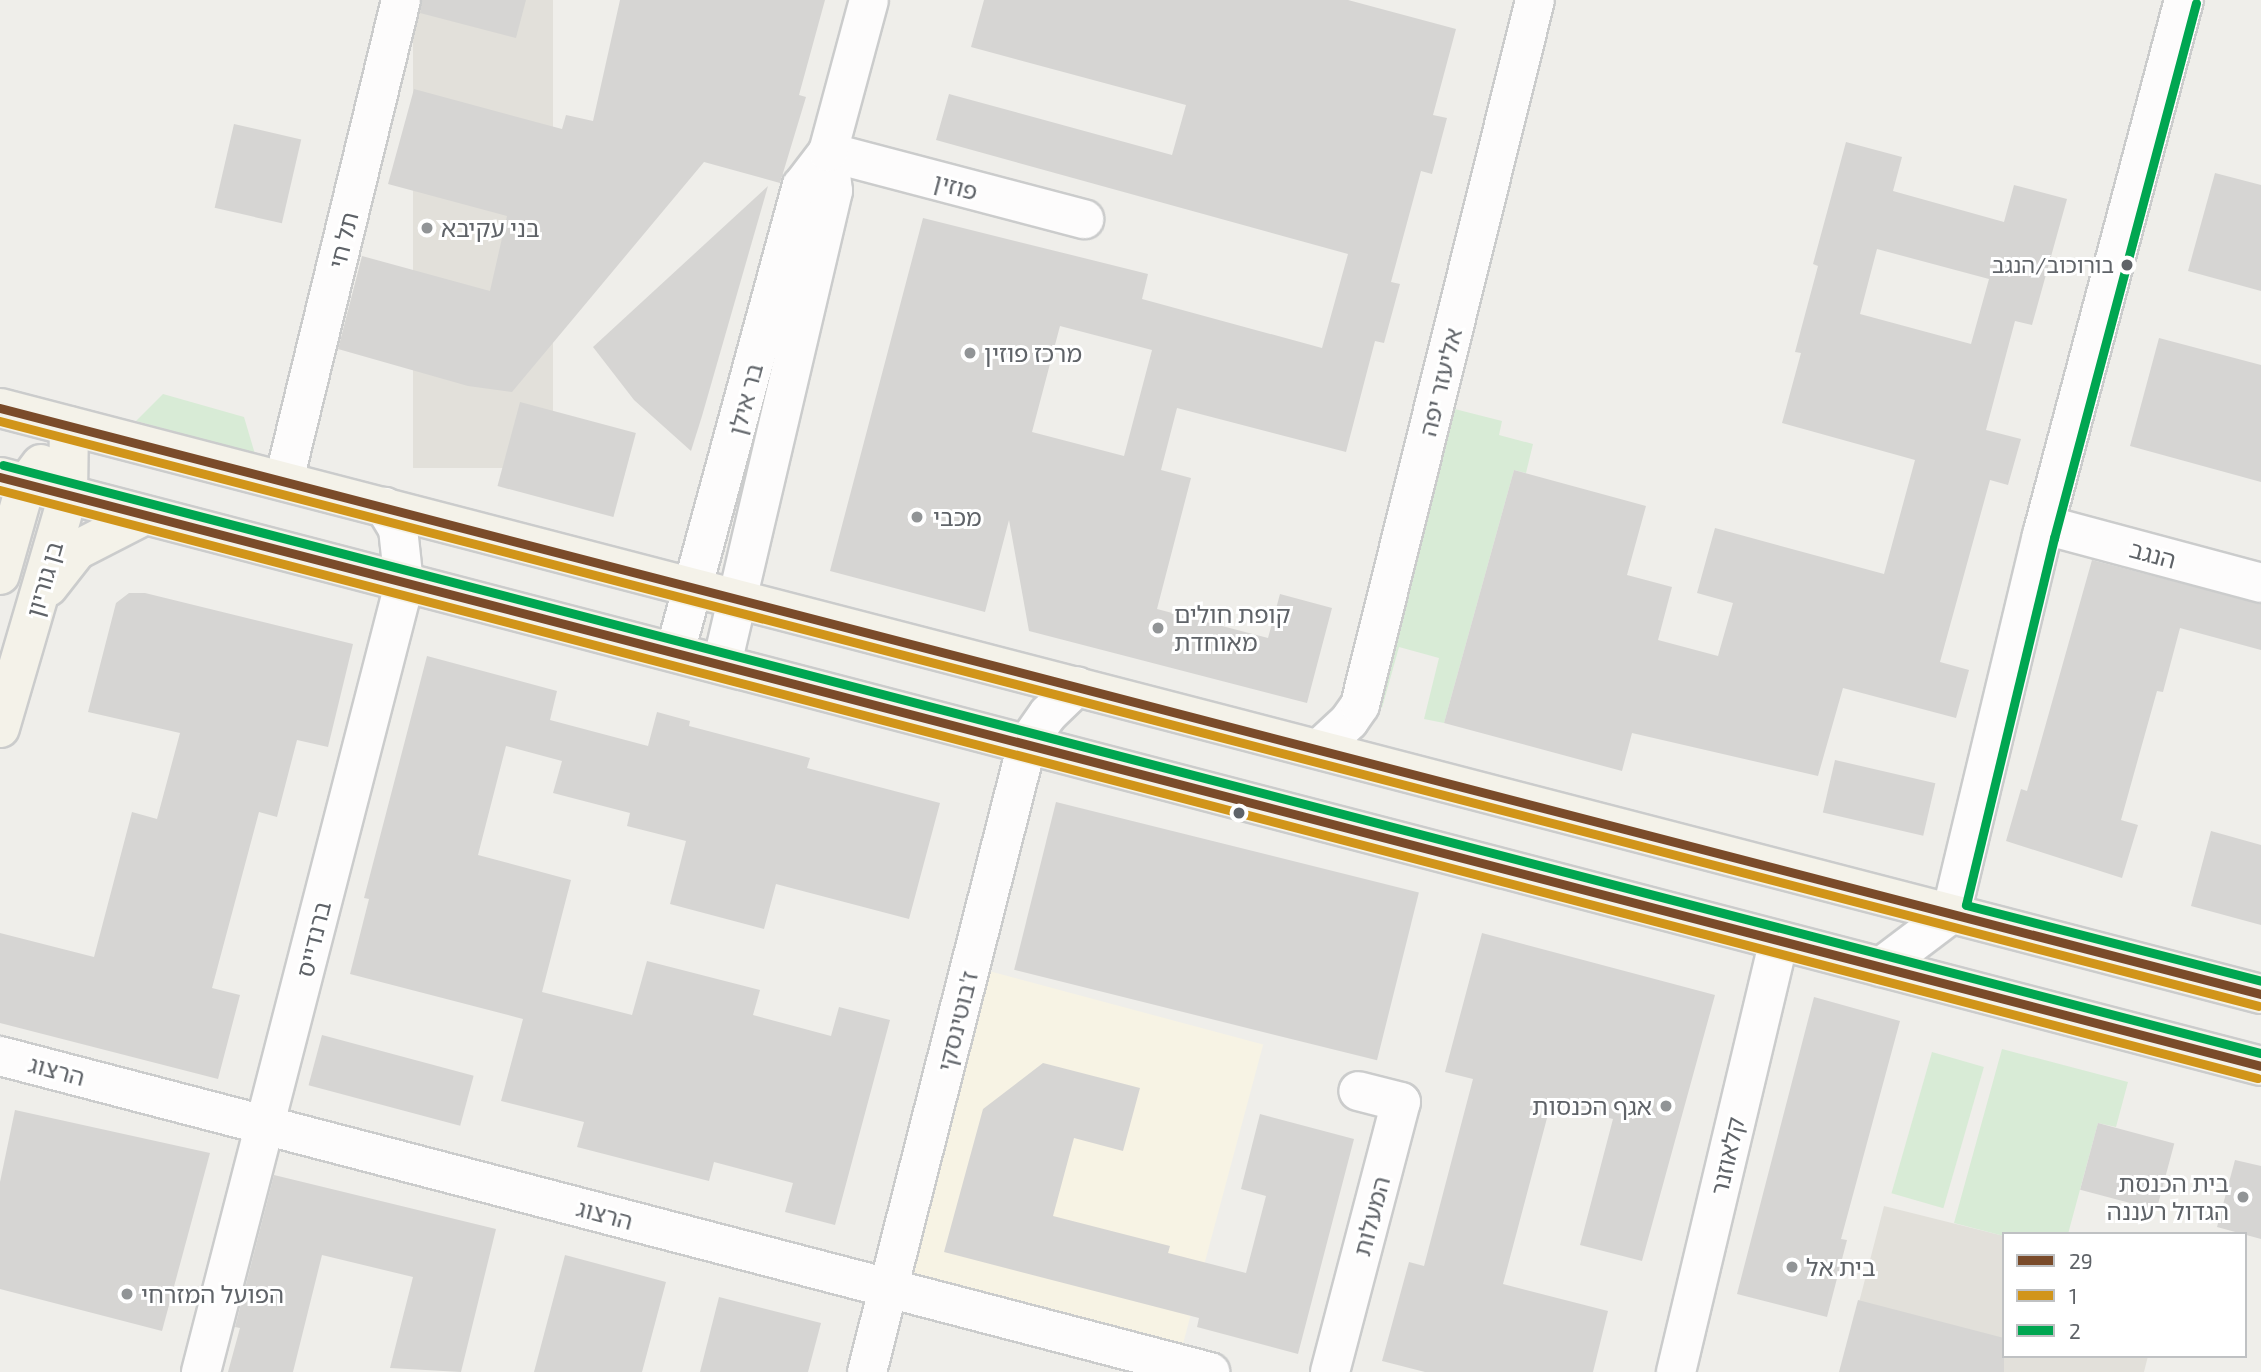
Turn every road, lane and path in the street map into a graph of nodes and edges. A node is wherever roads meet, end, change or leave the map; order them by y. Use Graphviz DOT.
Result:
graph roads {
  1 [pos="401,0"];
  2 [pos="869,0"];
  3 [pos="1535,0"];
  4 [pos="2184,0"];
  5 [pos="828,152"];
  6 [pos="1084,219"];
  7 [pos="0,408"];
  8 [pos="69,426"];
  9 [pos="13,480"];
  10 [pos="284,480"];
  11 [pos="68,495"];
  12 [pos="385,507"];
  13 [pos="145,515"];
  14 [pos="2045,525"];
  15 [pos="0,575"];
  16 [pos="2261,583"];
  17 [pos="404,584"];
  18 [pos="694,590"];
  19 [pos="38,600"];
  20 [pos="737,601"];
  21 [pos="675,652"];
  22 [pos="722,664"];
  23 [pos="1077,686"];
  24 [pos="0,728"];
  25 [pos="1027,744"];
  26 [pos="1319,749"];
  27 [pos="1951,914"];
  28 [pos="1779,940"];
  29 [pos="1881,967"];
  30 [pos="2257,989"];
  31 [pos="0,1056"];
  32 [pos="2261,1066"];
  33 [pos="1358,1091"];
  34 [pos="265,1125"];
  35 [pos="888,1288"];
  36 [pos="201,1372"];
  37 [pos="867,1372"];
  38 [pos="1210,1372"];
  39 [pos="1330,1372"];
  40 [pos="1676,1372"];
  1 -- 10 [label="street, תל חי"];
  2 -- 5 [label="street, בר אילן"];
  3 -- 26 [label="street, אליעזר יפה"];
  4 -- 14 [label="street"];
  5 -- 6 [label="street, פוזין"];
  5 -- 18 [label="street, בר אילן"];
  5 -- 20 [label="street, בר אילן"];
  7 -- 8 [label="main road"];
  8 -- 9 [label="main road, בן גוריון"];
  8 -- 10 [label="main road"];
  8 -- 11 [label="main road, בן גוריון"];
  9 -- 11 [label="main road"];
  9 -- 15 [label="main road, בן גוריון"];
  10 -- 12 [label="main road"];
  11 -- 13 [label="main road"];
  11 -- 19 [label="main road, בן גוריון"];
  12 -- 17 [label="street, ברנדייס"];
  12 -- 18 [label="main road"];
  13 -- 17 [label="main road"];
  13 -- 19 [label="main road"];
  14 -- 16 [label="street, הנגב"];
  14 -- 27 [label="street"];
  17 -- 21 [label="main road"];
  17 -- 34 [label="street, ברנדייס"];
  18 -- 20 [label="main road"];
  18 -- 21 [label="street, בר אילן"];
  19 -- 24 [label="main road, בן גוריון"];
  20 -- 22 [label="street, בר אילן"];
  20 -- 23 [label="main road"];
  21 -- 22 [label="main road"];
  22 -- 25 [label="main road"];
  23 -- 25 [label="street, ז'בוטינסקי"];
  23 -- 26 [label="main road"];
  25 -- 28 [label="main road"];
  25 -- 35 [label="street, ז'בוטינסקי"];
  26 -- 27 [label="main road"];
  27 -- 29 [label="street"];
  27 -- 30 [label="main road"];
  28 -- 29 [label="main road"];
  28 -- 40 [label="street, קלאוזנר"];
  29 -- 32 [label="main road"];
  31 -- 34 [label="street, הרצוג"];
  33 -- 39 [label="street, המעלות"];
  34 -- 35 [label="street, הרצוג"];
  34 -- 36 [label="street, ברנדייס"];
  35 -- 37 [label="street, ז'בוטינסקי"];
  35 -- 38 [label="street, הרצוג"];
}
